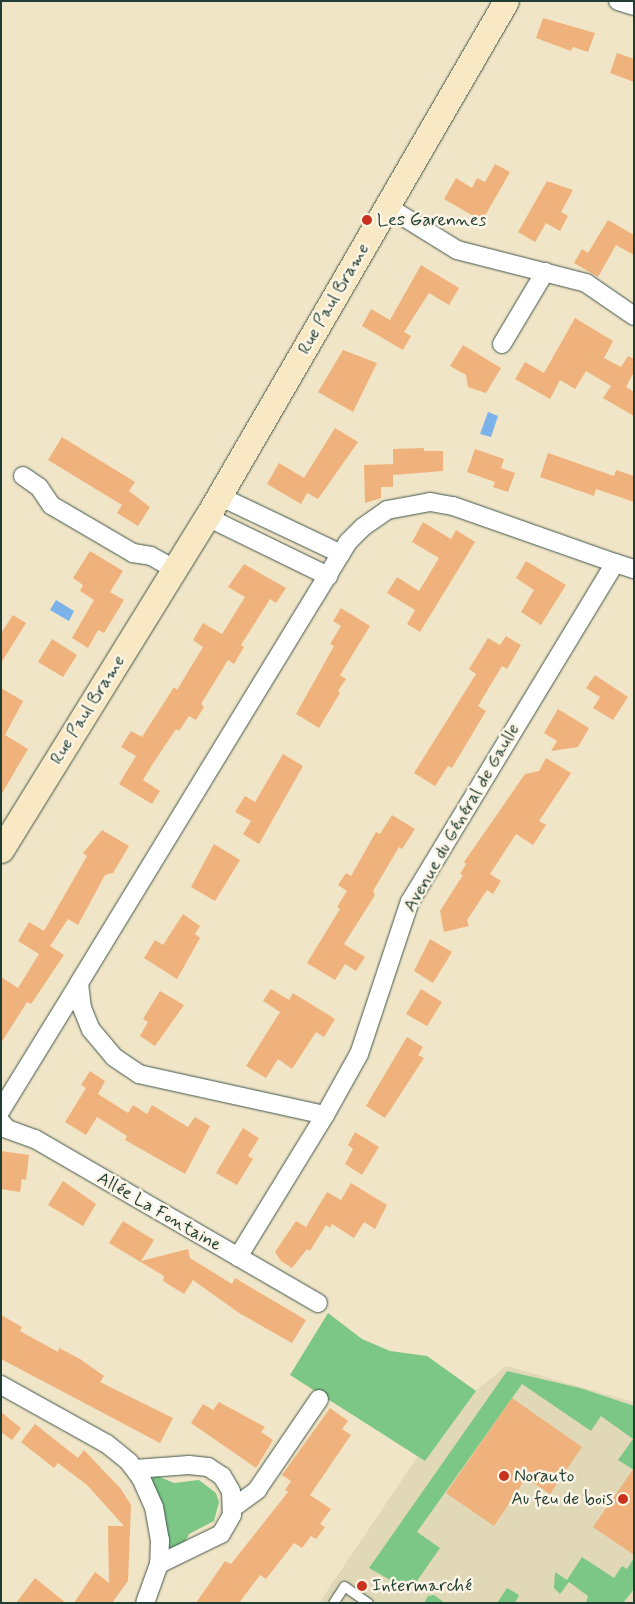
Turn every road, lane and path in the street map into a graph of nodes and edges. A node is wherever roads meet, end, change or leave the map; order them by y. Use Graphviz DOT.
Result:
graph roads {
  1 [pos="506,1"];
  2 [pos="618,1"];
  3 [pos="634,6"];
  4 [pos="388,207"];
  5 [pos="545,272"];
  6 [pos="634,316"];
  7 [pos="502,344"];
  8 [pos="23,476"];
  9 [pos="219,496"];
  10 [pos="207,517"];
  11 [pos="340,554"];
  12 [pos="616,563"];
  13 [pos="174,569"];
  14 [pos="634,569"];
  15 [pos="328,576"];
  16 [pos="1,850"];
  17 [pos="79,983"];
  18 [pos="1,1110"];
  19 [pos="325,1115"];
  20 [pos="1,1122"];
  21 [pos="238,1257"];
  22 [pos="318,1303"];
  23 [pos="1,1385"];
  24 [pos="319,1399"];
  25 [pos="135,1470"];
  26 [pos="234,1507"];
  27 [pos="158,1564"];
  28 [pos="145,1603"];
  29 [pos="333,1603"];
  30 [pos="368,1603"];
  1 -- 4 [label="street, Rue Paul Brame"];
  2 -- 3 [label="street"];
  4 -- 5 [label="street"];
  4 -- 9 [label="street, Rue Paul Brame"];
  5 -- 6 [label="street"];
  5 -- 7 [label="street"];
  8 -- 13 [label="street"];
  9 -- 10 [label="street, Rue Paul Brame"];
  9 -- 11 [label="street"];
  10 -- 13 [label="street, Rue Paul Brame"];
  10 -- 15 [label="street"];
  11 -- 12 [label="street"];
  11 -- 15 [label="street"];
  12 -- 14 [label="street"];
  12 -- 19 [label="street, Avenue du Général de Gaulle"];
  13 -- 16 [label="street, Rue Paul Brame"];
  15 -- 17 [label="street"];
  17 -- 18 [label="street"];
  17 -- 19 [label="street"];
  19 -- 21 [label="street, Avenue du Général de Gaulle"];
  20 -- 21 [label="street, Allée La Fontaine"];
  21 -- 22 [label="street, Allée La Fontaine"];
  23 -- 25 [label="street"];
  24 -- 26 [label="street"];
  25 -- 26 [label="street"];
  25 -- 27 [label="street"];
  26 -- 27 [label="street"];
  27 -- 28 [label="street"];
  29 -- 30 [label="lane"];
}
